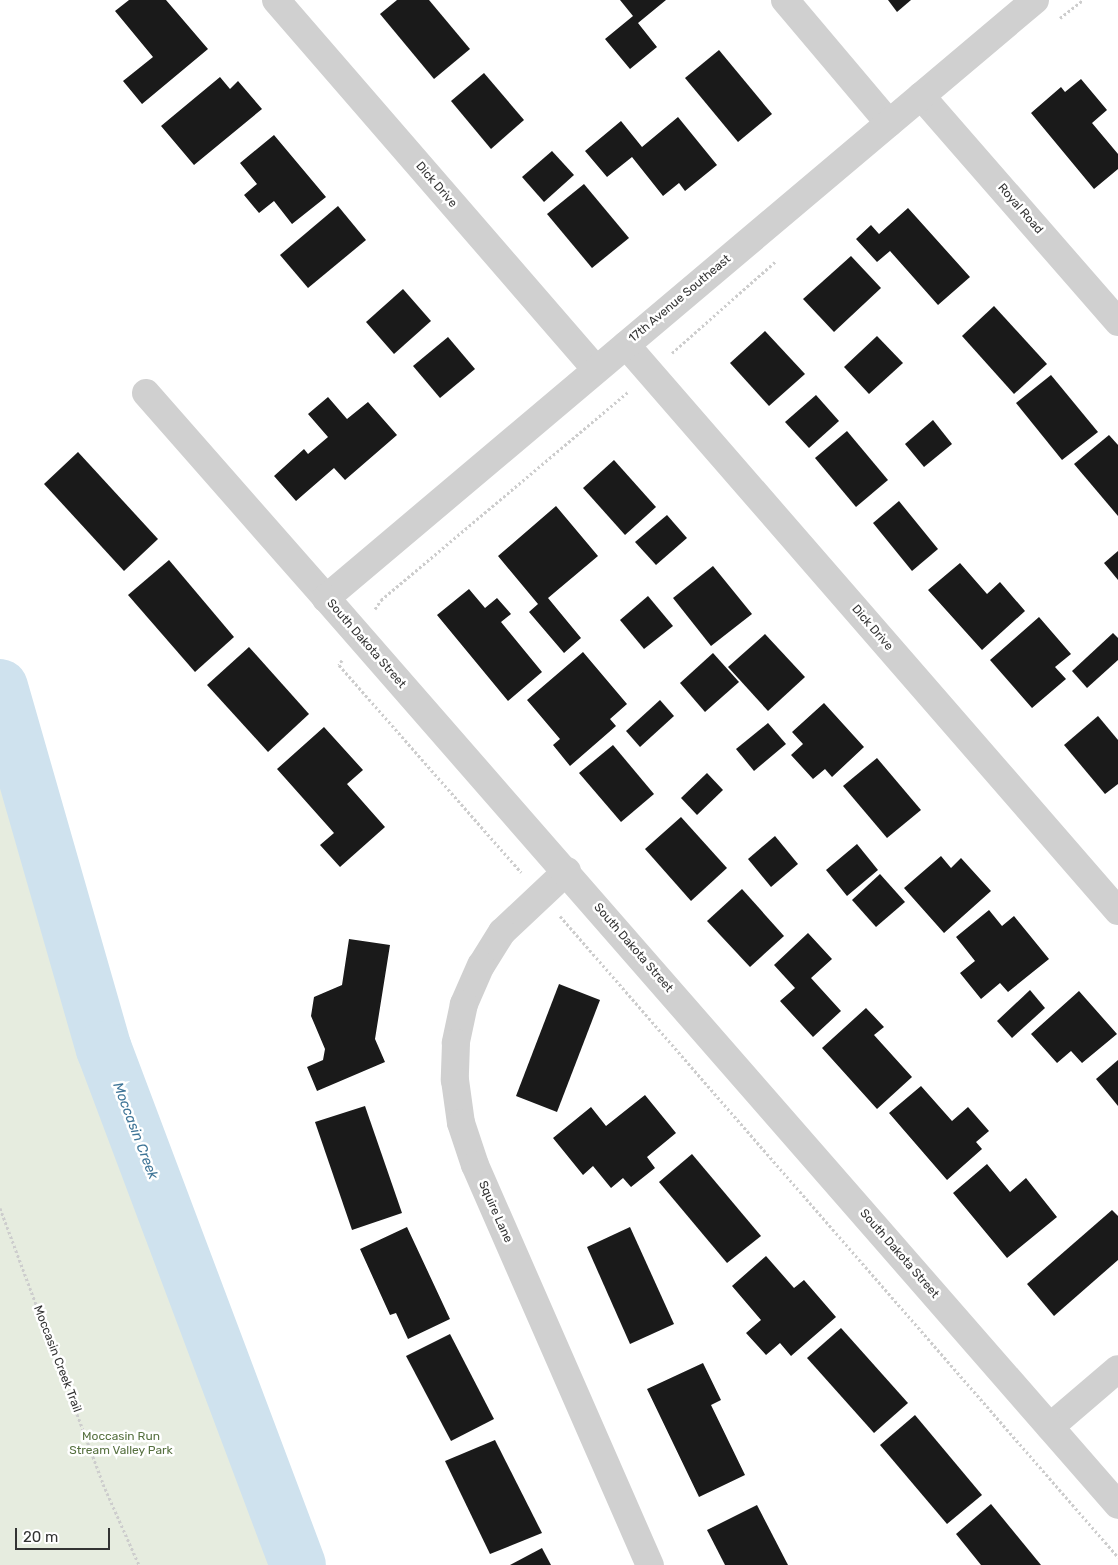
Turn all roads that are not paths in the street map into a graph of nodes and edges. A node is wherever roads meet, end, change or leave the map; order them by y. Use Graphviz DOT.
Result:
graph roads {
  1 [pos="276,0"];
  2 [pos="785,0"];
  3 [pos="1035,0"];
  4 [pos="921,96"];
  5 [pos="889,124"];
  6 [pos="1118,322"];
  7 [pos="626,345"];
  8 [pos="596,370"];
  9 [pos="146,393"];
  10 [pos="326,598"];
  11 [pos="567,872"];
  12 [pos="1118,911"];
  13 [pos="1118,1369"];
  14 [pos="1050,1427"];
  15 [pos="1118,1505"];
  16 [pos="650,1565"];
  1 -- 8 [label="street, Dick Drive"];
  2 -- 5 [label="street"];
  3 -- 4 [label="street, 17th Avenue Southeast"];
  4 -- 5 [label="street, 17th Avenue Southeast"];
  4 -- 6 [label="street, Royal Road"];
  5 -- 7 [label="street, 17th Avenue Southeast"];
  7 -- 8 [label="street, 17th Avenue Southeast"];
  7 -- 12 [label="street, Dick Drive"];
  8 -- 10 [label="street, 17th Avenue Southeast"];
  9 -- 10 [label="street, South Dakota Street"];
  10 -- 11 [label="street, South Dakota Street"];
  11 -- 14 [label="street, South Dakota Street"];
  11 -- 16 [label="street, Squire Lane"];
  13 -- 14 [label="street"];
  14 -- 15 [label="street, South Dakota Street"];
}
